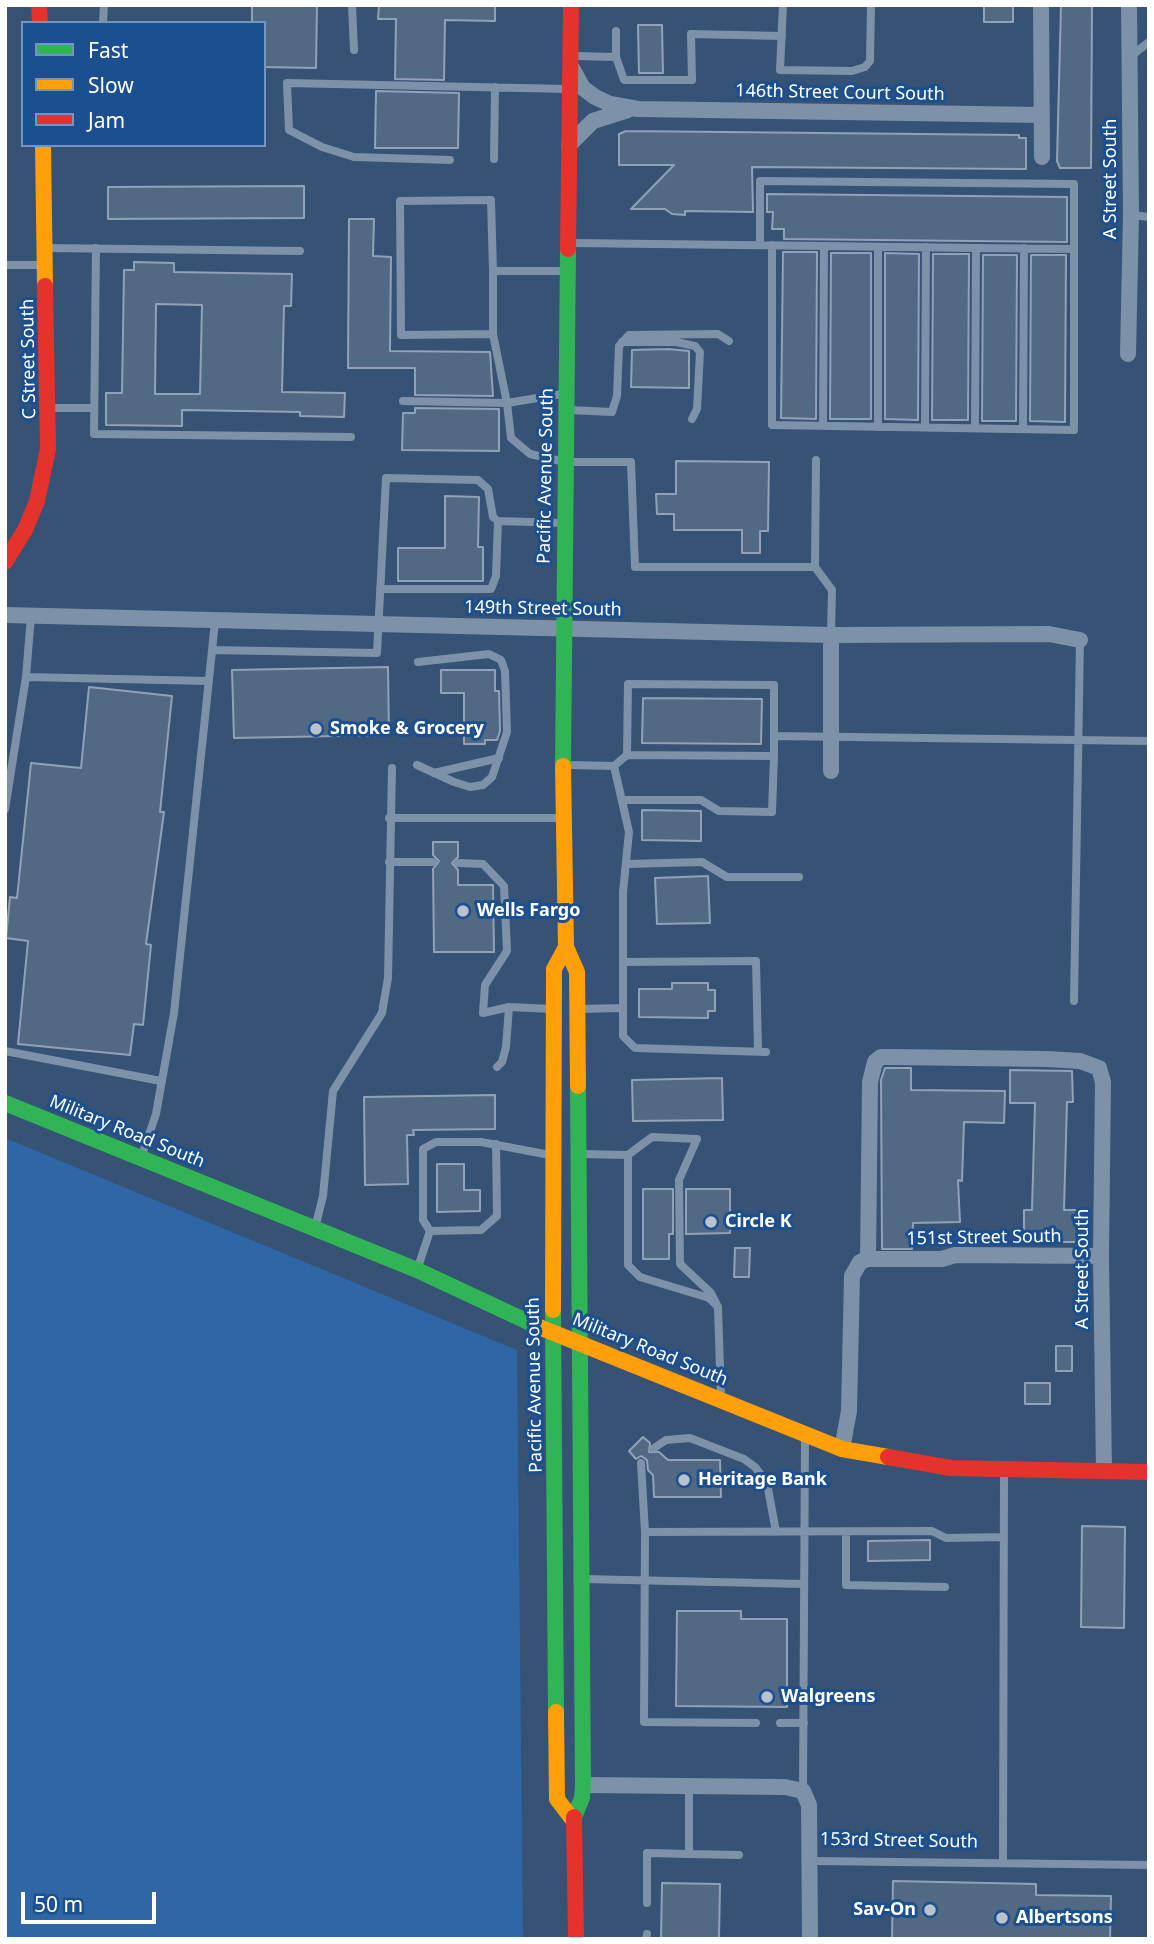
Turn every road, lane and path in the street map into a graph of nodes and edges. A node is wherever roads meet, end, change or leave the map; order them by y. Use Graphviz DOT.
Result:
graph roads {
  1 [pos="352,5"];
  2 [pos="571,5"];
  3 [pos="783,5"];
  4 [pos="871,5"];
  5 [pos="1041,5"];
  6 [pos="1129,5"];
  7 [pos="616,31"];
  8 [pos="782,36"];
  9 [pos="1149,42"];
  10 [pos="354,50"];
  11 [pos="1131,56"];
  12 [pos="616,57"];
  13 [pos="570,61"];
  14 [pos="495,87"];
  15 [pos="570,89"];
  16 [pos="638,108"];
  17 [pos="1042,115"];
  18 [pos="569,145"];
  19 [pos="43,147"];
  20 [pos="1042,157"];
  21 [pos="494,159"];
  22 [pos="450,160"];
  23 [pos="1131,215"];
  24 [pos="1149,216"];
  25 [pos="568,243"];
  26 [pos="760,245"];
  27 [pos="772,245"];
  28 [pos="824,246"];
  29 [pos="878,247"];
  30 [pos="926,247"];
  31 [pos="45,248"];
  32 [pos="96,248"];
  33 [pos="976,248"];
  34 [pos="1024,248"];
  35 [pos="1074,249"];
  36 [pos="300,251"];
  37 [pos="5,265"];
  38 [pos="46,265"];
  39 [pos="493,271"];
  40 [pos="568,271"];
  41 [pos="493,334"];
  42 [pos="729,341"];
  43 [pos="622,342"];
  44 [pos="1128,354"];
  45 [pos="566,393"];
  46 [pos="403,401"];
  47 [pos="507,403"];
  48 [pos="49,408"];
  49 [pos="94,408"];
  50 [pos="566,410"];
  51 [pos="692,419"];
  52 [pos="823,426"];
  53 [pos="878,427"];
  54 [pos="925,428"];
  55 [pos="975,428"];
  56 [pos="1023,429"];
  57 [pos="351,437"];
  58 [pos="816,460"];
  59 [pos="565,462"];
  60 [pos="498,521"];
  61 [pos="564,523"];
  62 [pos="5,562"];
  63 [pos="816,567"];
  64 [pos="380,589"];
  65 [pos="5,615"];
  66 [pos="31,616"];
  67 [pos="215,622"];
  68 [pos="377,625"];
  69 [pos="563,628"];
  70 [pos="831,635"];
  71 [pos="1080,640"];
  72 [pos="212,650"];
  73 [pos="418,662"];
  74 [pos="26,677"];
  75 [pos="208,681"];
  76 [pos="774,736"];
  77 [pos="831,737"];
  78 [pos="1078,741"];
  79 [pos="1149,741"];
  80 [pos="627,755"];
  81 [pos="774,756"];
  82 [pos="499,758"];
  83 [pos="417,765"];
  84 [pos="563,765"];
  85 [pos="614,766"];
  86 [pos="393,768"];
  87 [pos="831,771"];
  88 [pos="434,773"];
  89 [pos="623,800"];
  90 [pos="5,809"];
  91 [pos="389,818"];
  92 [pos="564,818"];
  93 [pos="389,862"];
  94 [pos="433,863"];
  95 [pos="458,863"];
  96 [pos="627,864"];
  97 [pos="799,877"];
  98 [pos="566,947"];
  99 [pos="623,962"];
  100 [pos="1074,1001"];
  101 [pos="509,1007"];
  102 [pos="623,1007"];
  103 [pos="553,1009"];
  104 [pos="576,1010"];
  105 [pos="5,1051"];
  106 [pos="497,1067"];
  107 [pos="161,1081"];
  108 [pos="5,1103"];
  109 [pos="496,1144"];
  110 [pos="577,1153"];
  111 [pos="628,1155"];
  112 [pos="553,1156"];
  113 [pos="141,1158"];
  114 [pos="315,1229"];
  115 [pos="430,1231"];
  116 [pos="1101,1256"];
  117 [pos="868,1259"];
  118 [pos="417,1270"];
  119 [pos="718,1307"];
  120 [pos="553,1333"];
  121 [pos="578,1342"];
  122 [pos="721,1399"];
  123 [pos="805,1435"];
  124 [pos="654,1448"];
  125 [pos="842,1448"];
  126 [pos="641,1463"];
  127 [pos="1004,1469"];
  128 [pos="1104,1471"];
  129 [pos="1149,1472"];
  130 [pos="645,1532"];
  131 [pos="776,1532"];
  132 [pos="845,1532"];
  133 [pos="805,1533"];
  134 [pos="1004,1537"];
  135 [pos="579,1579"];
  136 [pos="645,1582"];
  137 [pos="804,1584"];
  138 [pos="945,1587"];
  139 [pos="756,1723"];
  140 [pos="780,1723"];
  141 [pos="804,1723"];
  142 [pos="583,1785"];
  143 [pos="689,1786"];
  144 [pos="803,1791"];
  145 [pos="573,1820"];
  146 [pos="689,1854"];
  147 [pos="739,1855"];
  148 [pos="811,1861"];
  149 [pos="1003,1863"];
  150 [pos="1149,1865"];
  151 [pos="647,1903"];
  152 [pos="576,1939"];
  153 [pos="810,1939"];
  1 -- 10 [label="lane"];
  2 -- 13 [label="main road, Pacific Avenue South"];
  3 -- 8 [label="lane"];
  4 -- 8 [label="lane"];
  5 -- 17 [label="street"];
  6 -- 11 [label="street, A Street South"];
  7 -- 12 [label="lane"];
  8 -- 12 [label="lane"];
  9 -- 11 [label="lane"];
  11 -- 23 [label="street, A Street South"];
  12 -- 13 [label="lane"];
  13 -- 15 [label="main road, Pacific Avenue South"];
  13 -- 16 [label="street, 146th Street Court South"];
  14 -- 15 [label="lane"];
  14 -- 21 [label="lane"];
  14 -- 22 [label="lane"];
  15 -- 18 [label="main road, Pacific Avenue South"];
  16 -- 17 [label="street, 146th Street Court South"];
  16 -- 18 [label="street, 146th Street Court South"];
  17 -- 20 [label="street"];
  18 -- 25 [label="main road, Pacific Avenue South"];
  19 -- 31 [label="main road, C Street South"];
  23 -- 24 [label="lane"];
  23 -- 44 [label="street, A Street South"];
  25 -- 26 [label="lane"];
  25 -- 40 [label="main road, Pacific Avenue South"];
  26 -- 27 [label="lane"];
  26 -- 35 [label="lane"];
  27 -- 28 [label="lane"];
  27 -- 52 [label="lane"];
  28 -- 29 [label="lane"];
  28 -- 52 [label="lane"];
  29 -- 30 [label="lane"];
  29 -- 53 [label="lane"];
  30 -- 33 [label="lane"];
  30 -- 54 [label="lane"];
  31 -- 32 [label="lane"];
  31 -- 38 [label="main road, C Street South"];
  32 -- 36 [label="lane"];
  32 -- 49 [label="lane"];
  33 -- 34 [label="lane"];
  33 -- 55 [label="lane"];
  34 -- 35 [label="lane"];
  34 -- 56 [label="lane"];
  35 -- 56 [label="lane"];
  37 -- 38 [label="lane"];
  38 -- 48 [label="main road, C Street South"];
  39 -- 40 [label="lane"];
  39 -- 41 [label="lane"];
  39 -- 41 [label="lane"];
  40 -- 45 [label="main road, Pacific Avenue South"];
  41 -- 47 [label="lane"];
  42 -- 43 [label="lane"];
  43 -- 50 [label="lane"];
  43 -- 51 [label="lane"];
  45 -- 47 [label="lane"];
  45 -- 50 [label="main road, Pacific Avenue South"];
  46 -- 47 [label="lane"];
  47 -- 59 [label="lane"];
  48 -- 49 [label="lane"];
  48 -- 62 [label="main road, C Street South"];
  49 -- 57 [label="lane"];
  50 -- 59 [label="main road, Pacific Avenue South"];
  52 -- 53 [label="lane"];
  53 -- 54 [label="lane"];
  54 -- 55 [label="lane"];
  55 -- 56 [label="lane"];
  58 -- 63 [label="lane"];
  59 -- 61 [label="main road, Pacific Avenue South"];
  59 -- 63 [label="lane"];
  60 -- 61 [label="lane"];
  60 -- 64 [label="lane"];
  60 -- 64 [label="lane"];
  61 -- 69 [label="main road, Pacific Avenue South"];
  63 -- 70 [label="lane"];
  64 -- 68 [label="lane"];
  65 -- 66 [label="street, 149th Street South"];
  66 -- 67 [label="street, 149th Street South"];
  66 -- 74 [label="lane"];
  67 -- 68 [label="street, 149th Street South"];
  67 -- 72 [label="lane"];
  68 -- 69 [label="street, 149th Street South"];
  68 -- 72 [label="lane"];
  69 -- 70 [label="street, 149th Street South"];
  69 -- 84 [label="main road, Pacific Avenue South"];
  70 -- 71 [label="street, 149th Street South"];
  70 -- 77 [label="street"];
  71 -- 78 [label="lane"];
  72 -- 75 [label="lane"];
  73 -- 82 [label="lane"];
  74 -- 75 [label="lane"];
  74 -- 90 [label="lane"];
  75 -- 107 [label="lane"];
  76 -- 77 [label="lane"];
  76 -- 80 [label="lane"];
  76 -- 81 [label="lane"];
  77 -- 78 [label="lane"];
  77 -- 87 [label="street"];
  78 -- 79 [label="lane"];
  78 -- 100 [label="lane"];
  80 -- 81 [label="lane"];
  80 -- 85 [label="lane"];
  81 -- 89 [label="lane"];
  82 -- 88 [label="lane"];
  82 -- 88 [label="lane"];
  83 -- 88 [label="lane"];
  84 -- 85 [label="lane"];
  84 -- 92 [label="main road, Pacific Avenue South"];
  85 -- 89 [label="lane"];
  86 -- 91 [label="lane"];
  89 -- 96 [label="lane"];
  91 -- 92 [label="lane"];
  91 -- 93 [label="lane"];
  92 -- 98 [label="main road, Pacific Avenue South"];
  93 -- 94 [label="lane"];
  93 -- 114 [label="lane"];
  95 -- 101 [label="lane"];
  96 -- 97 [label="lane"];
  96 -- 99 [label="lane"];
  98 -- 103 [label="main road, Pacific Avenue South"];
  98 -- 104 [label="main road, Pacific Avenue South"];
  99 -- 102 [label="lane"];
  99 -- 102 [label="lane"];
  101 -- 103 [label="lane"];
  101 -- 106 [label="lane"];
  102 -- 104 [label="lane"];
  103 -- 112 [label="main road, Pacific Avenue South"];
  104 -- 110 [label="main road, Pacific Avenue South"];
  105 -- 107 [label="lane"];
  107 -- 113 [label="lane"];
  108 -- 113 [label="main road, Military Road South"];
  109 -- 112 [label="lane"];
  109 -- 115 [label="lane"];
  109 -- 115 [label="lane"];
  110 -- 111 [label="lane"];
  110 -- 121 [label="main road, Pacific Avenue South"];
  111 -- 119 [label="lane"];
  111 -- 119 [label="lane"];
  112 -- 120 [label="main road, Pacific Avenue South"];
  113 -- 114 [label="main road, Military Road South"];
  114 -- 118 [label="main road, Military Road South"];
  115 -- 118 [label="lane"];
  116 -- 117 [label="street, 151st Street South"];
  116 -- 117 [label="street, A Street South"];
  116 -- 128 [label="street, A Street South"];
  117 -- 125 [label="street"];
  118 -- 120 [label="main road, Military Road South"];
  119 -- 122 [label="lane"];
  120 -- 121 [label="main road, Military Road South"];
  120 -- 145 [label="main road, Pacific Avenue South"];
  121 -- 122 [label="main road, Military Road South"];
  121 -- 135 [label="main road, Pacific Avenue South"];
  122 -- 123 [label="main road, Military Road South"];
  123 -- 125 [label="main road, Military Road South"];
  123 -- 133 [label="lane"];
  124 -- 131 [label="lane"];
  125 -- 127 [label="main road, Military Road South"];
  126 -- 130 [label="lane"];
  127 -- 128 [label="main road, Military Road South"];
  127 -- 134 [label="lane"];
  128 -- 129 [label="main road, Military Road South"];
  130 -- 131 [label="lane"];
  130 -- 136 [label="lane"];
  131 -- 133 [label="lane"];
  132 -- 133 [label="lane"];
  132 -- 134 [label="lane"];
  132 -- 138 [label="lane"];
  133 -- 137 [label="lane"];
  134 -- 149 [label="lane"];
  135 -- 136 [label="lane"];
  135 -- 142 [label="main road, Pacific Avenue South"];
  136 -- 137 [label="lane"];
  136 -- 139 [label="lane"];
  137 -- 141 [label="lane"];
  140 -- 141 [label="lane"];
  141 -- 144 [label="lane"];
  142 -- 143 [label="street"];
  142 -- 145 [label="main road, Pacific Avenue South"];
  143 -- 144 [label="street"];
  143 -- 146 [label="lane"];
  144 -- 148 [label="street, 153rd Street South"];
  145 -- 152 [label="main road, Pacific Avenue South"];
  146 -- 147 [label="lane"];
  146 -- 151 [label="lane"];
  148 -- 149 [label="lane, 153rd Street South"];
  148 -- 153 [label="street"];
  149 -- 150 [label="lane, 153rd Street South"];
}
